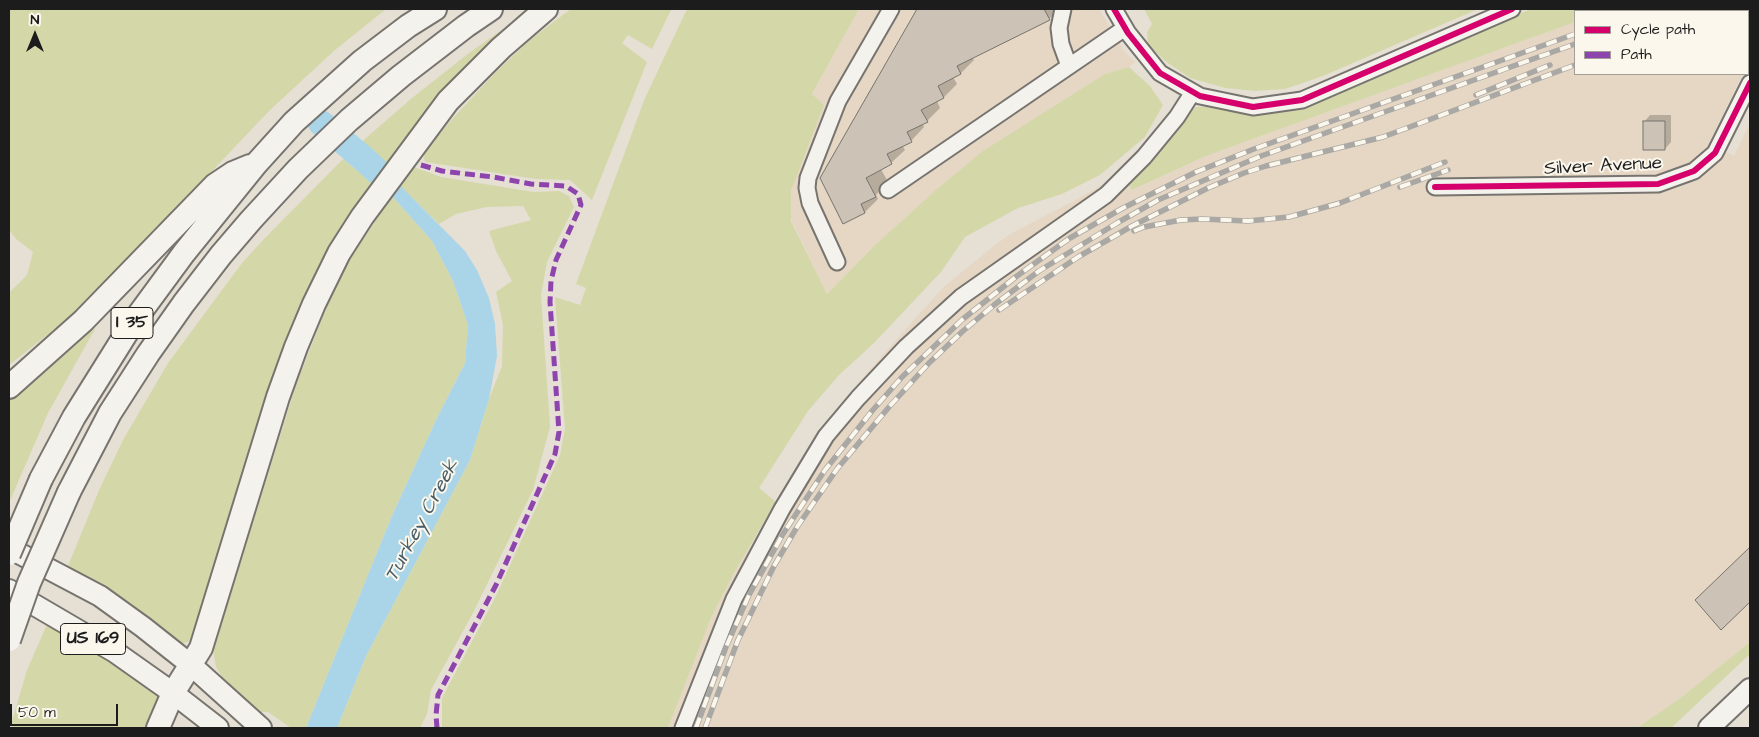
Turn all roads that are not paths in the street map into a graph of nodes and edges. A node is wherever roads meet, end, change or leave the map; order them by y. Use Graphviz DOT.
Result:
graph roads {
  1 [pos="435,9"];
  2 [pos="491,9"];
  3 [pos="546,9"];
  4 [pos="892,9"];
  5 [pos="1063,9"];
  6 [pos="1114,9"];
  7 [pos="1512,9"];
  8 [pos="1124,28"];
  9 [pos="1069,66"];
  10 [pos="1750,83"];
  11 [pos="1193,92"];
  12 [pos="237,177"];
  13 [pos="1435,187"];
  14 [pos="888,190"];
  15 [pos="837,262"];
  16 [pos="9,387"];
  17 [pos="9,548"];
  18 [pos="9,554"];
  19 [pos="9,590"];
  20 [pos="9,640"];
  21 [pos="190,665"];
  22 [pos="1750,689"];
  23 [pos="174,693"];
  24 [pos="258,726"];
  25 [pos="1714,727"];
  26 [pos="158,728"];
  27 [pos="218,728"];
  28 [pos="682,728"];
  1 -- 12 [label="highway"];
  2 -- 20 [label="highway, I 35, bridge"];
  3 -- 21 [label="highway"];
  4 -- 15 [label="street"];
  5 -- 9 [label="street"];
  6 -- 8 [label="street"];
  7 -- 11 [label="street"];
  8 -- 9 [label="street"];
  8 -- 11 [label="street"];
  9 -- 14 [label="street"];
  10 -- 13 [label="street, Silver Avenue"];
  11 -- 28 [label="street"];
  12 -- 16 [label="highway"];
  12 -- 18 [label="highway, I 35, bridge"];
  17 -- 21 [label="main road, US 169"];
  19 -- 23 [label="main road, US 169"];
  21 -- 23 [label="highway"];
  21 -- 24 [label="main road, US 169"];
  22 -- 25 [label="main road"];
  23 -- 26 [label="highway"];
  23 -- 27 [label="main road, US 169"];
}
